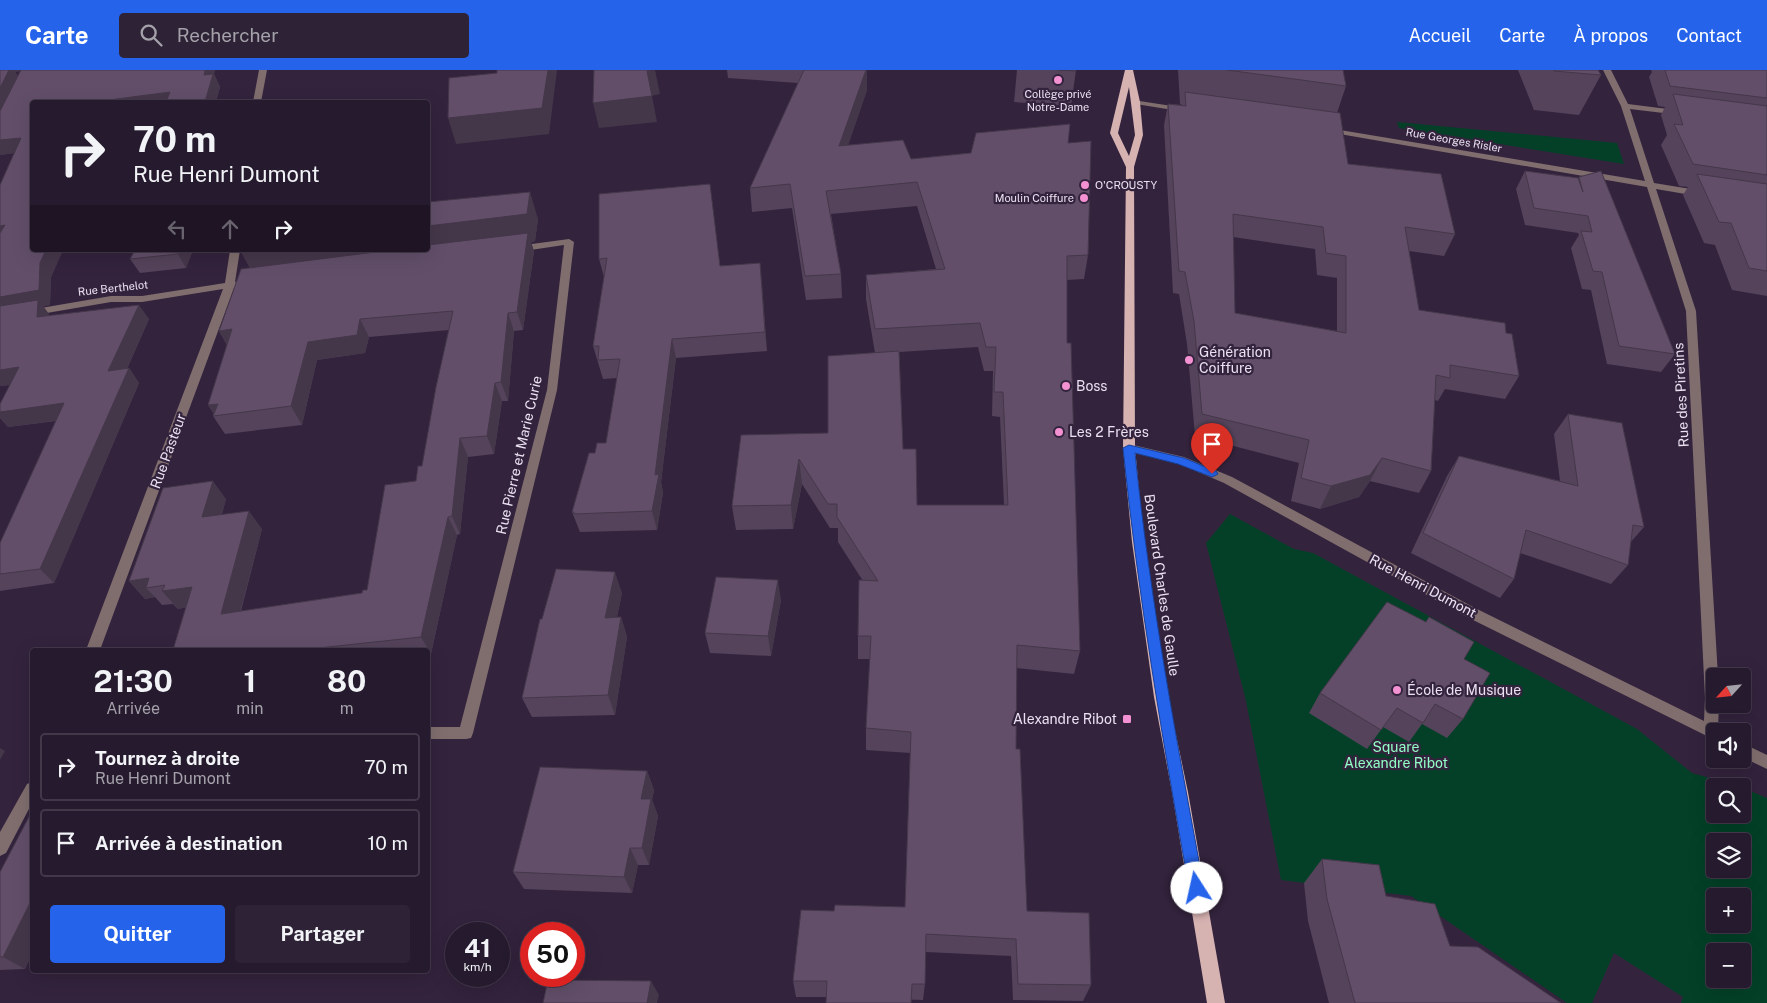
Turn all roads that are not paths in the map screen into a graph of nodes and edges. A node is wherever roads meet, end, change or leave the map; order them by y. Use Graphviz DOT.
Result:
graph roads {
  1 [pos="262,70"];
  2 [pos="1129,70"];
  3 [pos="1607,70"];
  4 [pos="258,100"];
  5 [pos="1136,102"];
  6 [pos="1625,106"];
  7 [pos="1198,112"];
  8 [pos="1692,115"];
  9 [pos="1316,128"];
  10 [pos="1130,167"];
  11 [pos="1652,186"];
  12 [pos="1712,195"];
  13 [pos="510,250"];
  14 [pos="235,252"];
  15 [pos="262,281"];
  16 [pos="230,285"];
  17 [pos="0,318"];
  18 [pos="1129,448"];
  19 [pos="94,648"];
  20 [pos="1713,723"];
  21 [pos="1706,730"];
  22 [pos="430,733"];
  23 [pos="1751,754"];
  24 [pos="1767,762"];
  25 [pos="30,793"];
  26 [pos="0,848"];
  27 [pos="1216,1003"];
  1 -- 4 [label="street"];
  2 -- 5 [label="main road, Boulevard Charles de Gaulle"];
  2 -- 10 [label="main road, Boulevard Charles de Gaulle"];
  3 -- 6 [label="street, Rue des Piretins"];
  5 -- 7 [label="street"];
  5 -- 10 [label="main road, Boulevard Charles de Gaulle"];
  6 -- 8 [label="street"];
  6 -- 11 [label="street, Rue des Piretins"];
  9 -- 11 [label="street, Rue Georges Risler"];
  10 -- 18 [label="main road, Boulevard Charles de Gaulle"];
  11 -- 12 [label="street, Rue Georges Risler"];
  11 -- 20 [label="street, Rue des Piretins"];
  13 -- 22 [label="street, Rue Pierre et Marie Curie"];
  14 -- 16 [label="street, Rue Pasteur"];
  15 -- 16 [label="street"];
  16 -- 17 [label="street, Rue Berthelot"];
  16 -- 19 [label="street, Rue Pasteur"];
  18 -- 21 [label="street, Rue Henri Dumont"];
  18 -- 27 [label="main road, Boulevard Charles de Gaulle"];
  23 -- 24 [label="street"];
  25 -- 26 [label="street"];
}
